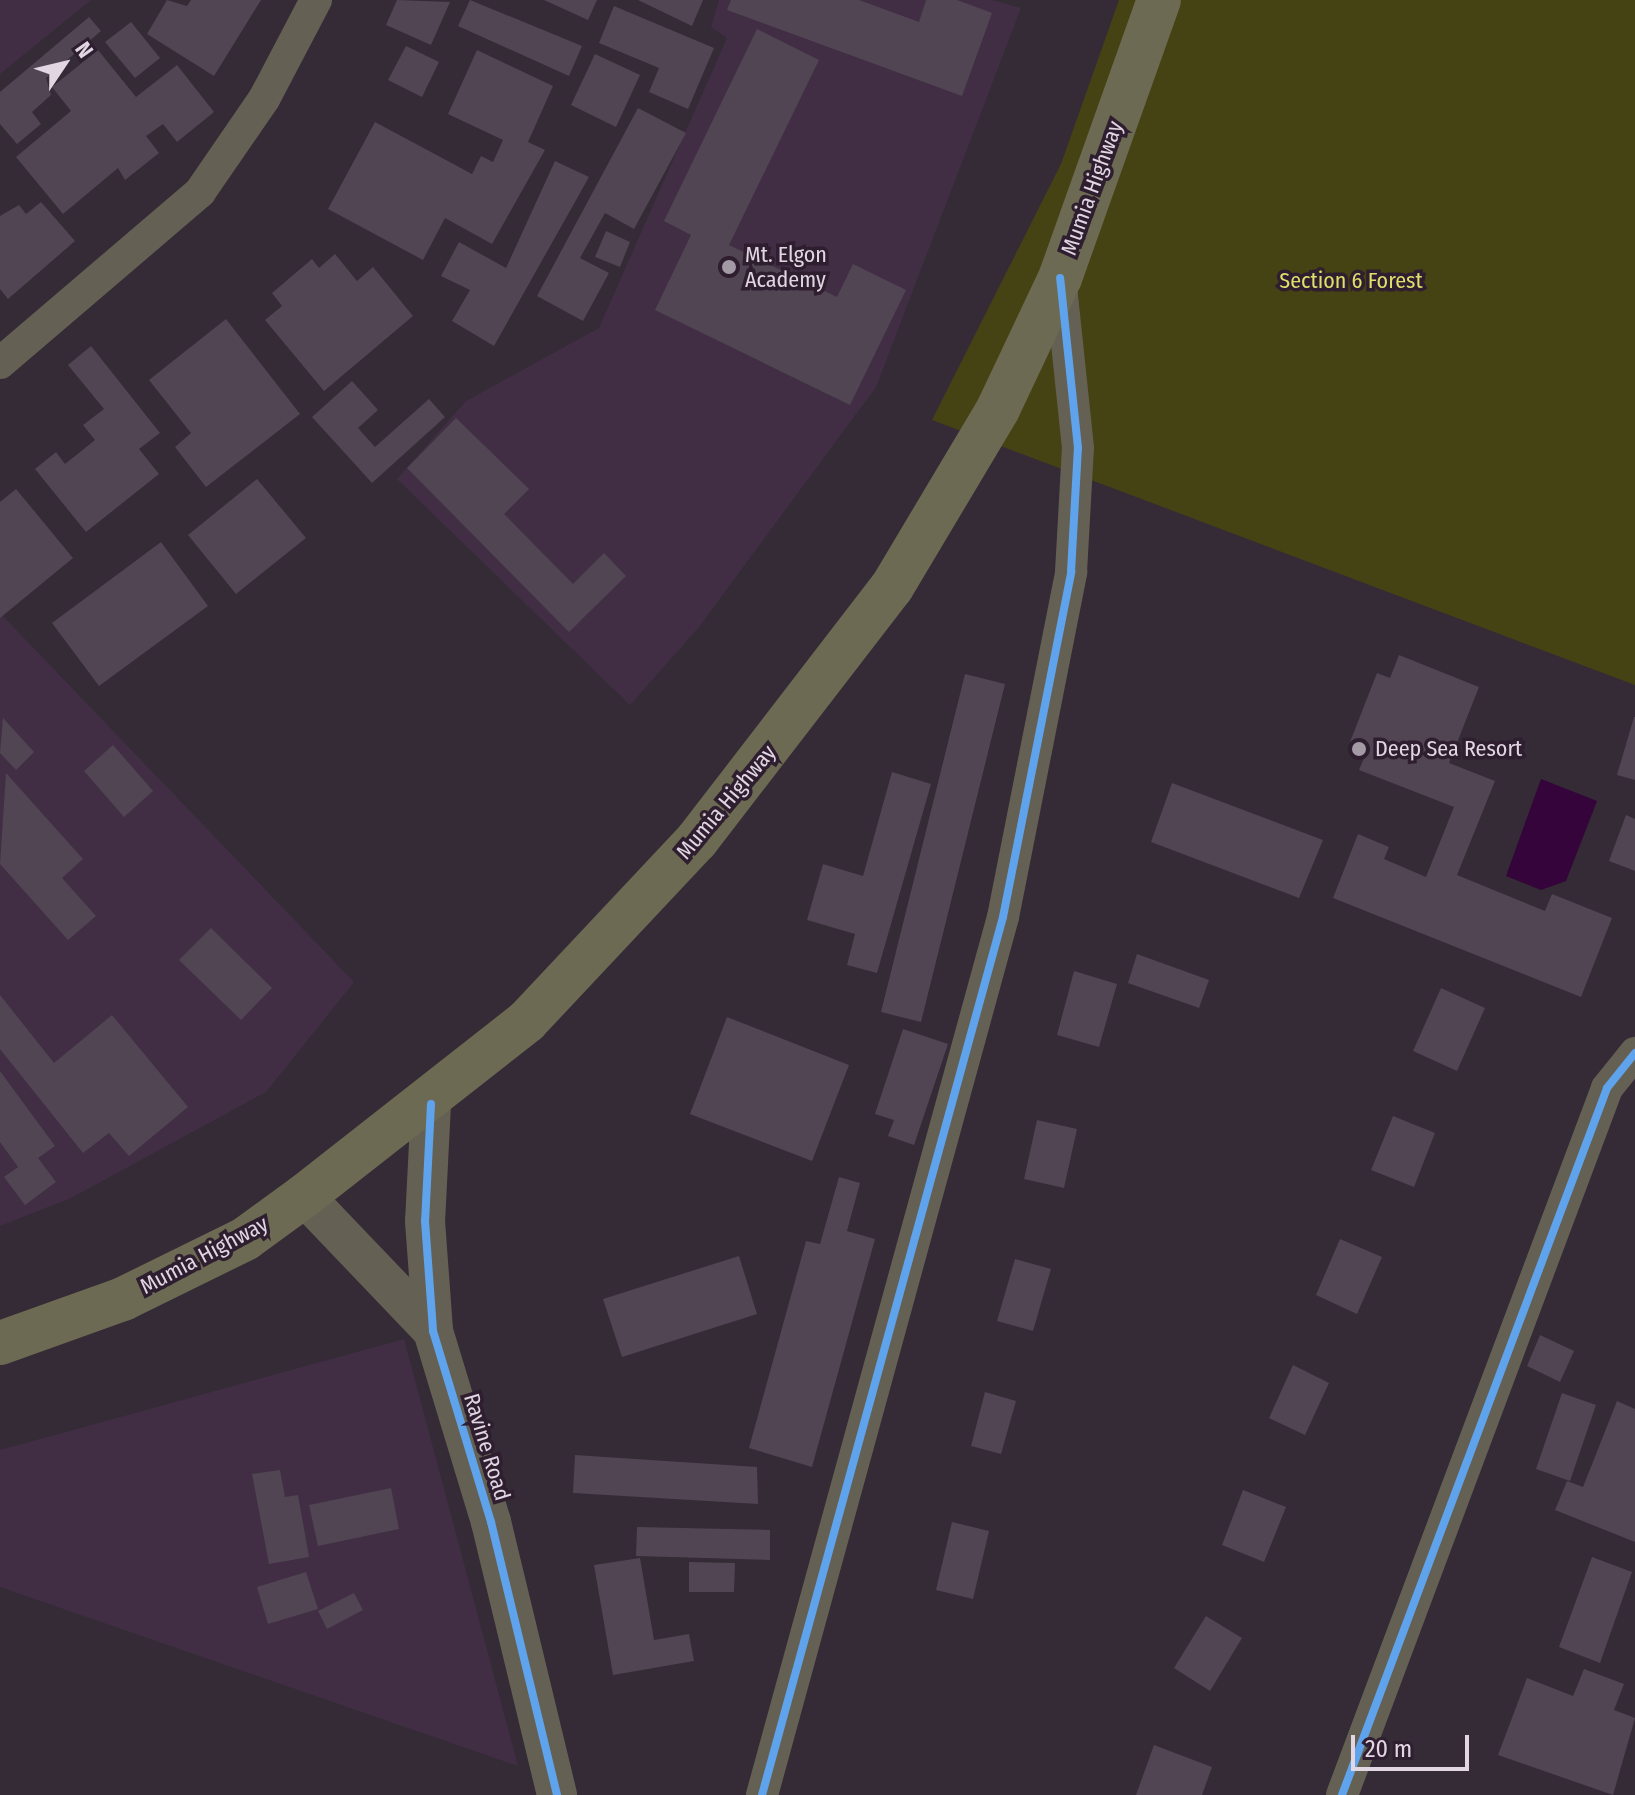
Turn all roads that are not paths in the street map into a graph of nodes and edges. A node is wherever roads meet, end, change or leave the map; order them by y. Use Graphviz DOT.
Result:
graph roads {
  1 [pos="316,0"];
  2 [pos="1159,0"];
  3 [pos="1060,278"];
  4 [pos="0,363"];
  5 [pos="1635,1053"];
  6 [pos="431,1104"];
  7 [pos="304,1196"];
  8 [pos="433,1331"];
  9 [pos="0,1343"];
  10 [pos="557,1795"];
  11 [pos="762,1795"];
  12 [pos="1342,1795"];
  1 -- 4 [label="street"];
  2 -- 3 [label="highway, Mumia Highway"];
  3 -- 6 [label="highway, Mumia Highway"];
  3 -- 11 [label="street"];
  5 -- 12 [label="street"];
  6 -- 7 [label="highway, Mumia Highway"];
  6 -- 8 [label="street, Ravine Road"];
  7 -- 8 [label="street, Ravine Road"];
  7 -- 9 [label="highway, Mumia Highway"];
  8 -- 10 [label="street, Ravine Road"];
}
